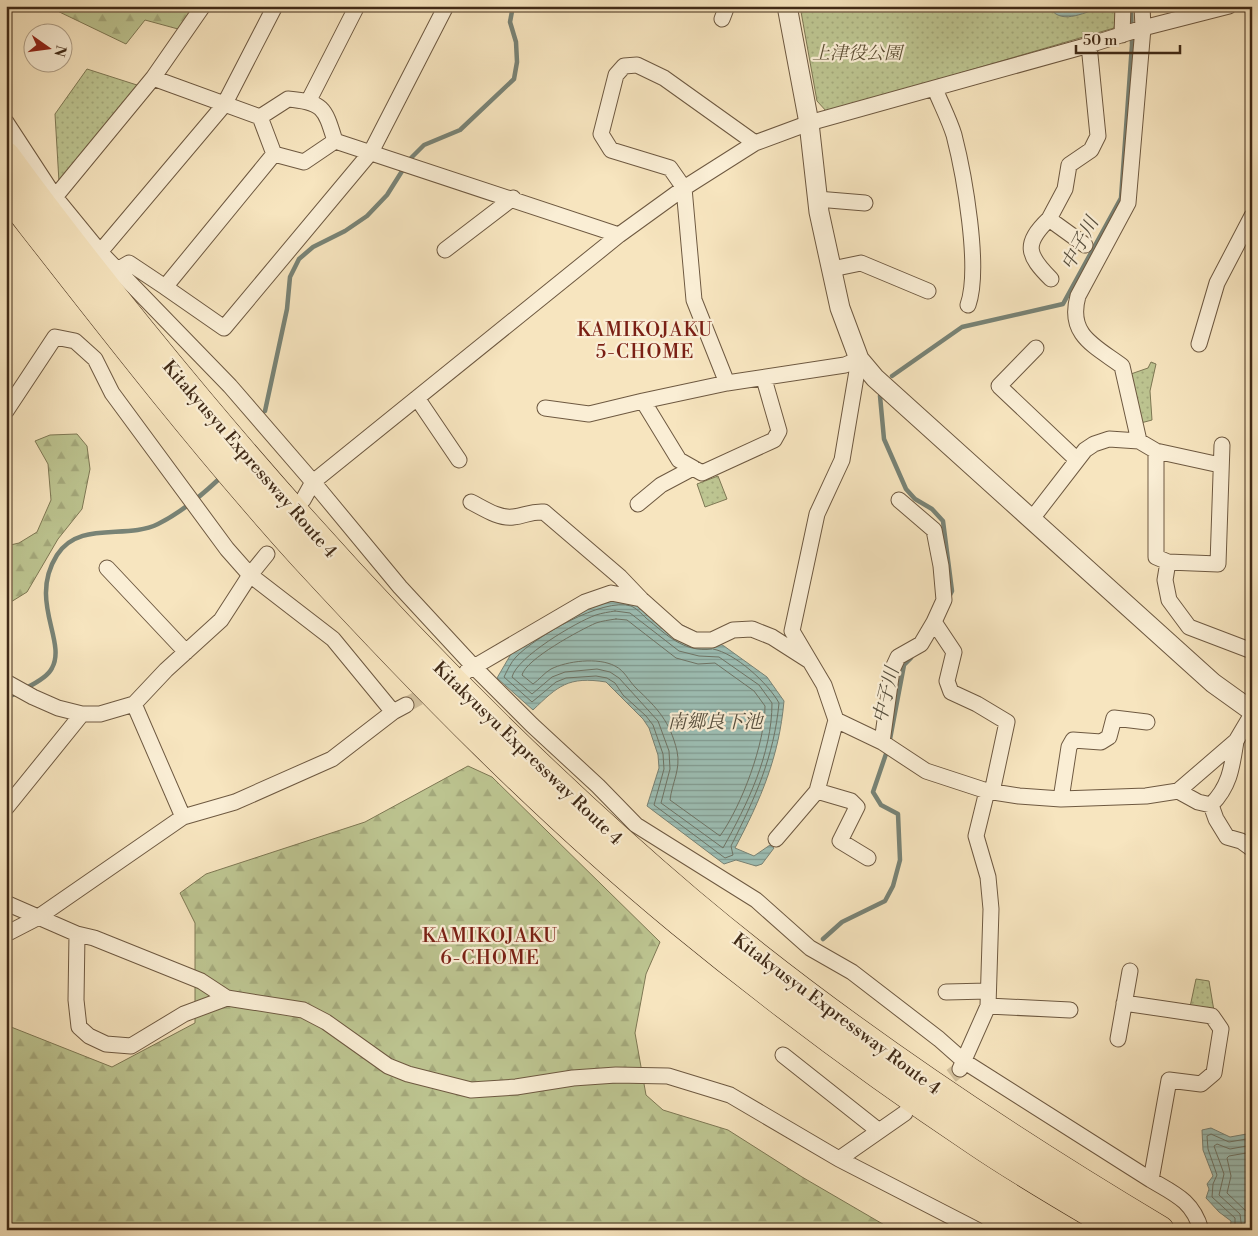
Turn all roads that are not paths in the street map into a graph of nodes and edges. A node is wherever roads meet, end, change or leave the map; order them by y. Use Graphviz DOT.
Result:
graph roads {
  1 [pos="203,6"];
  2 [pos="275,6"];
  3 [pos="357,6"];
  4 [pos="446,6"];
  5 [pos="787,6"];
  6 [pos="1123,6"];
  7 [pos="1142,6"];
  8 [pos="1230,6"];
  9 [pos="1132,32"];
  10 [pos="1090,45"];
  11 [pos="153,78"];
  12 [pos="935,88"];
  13 [pos="309,100"];
  14 [pos="224,105"];
  15 [pos="260,117"];
  16 [pos="6,122"];
  17 [pos="809,123"];
  18 [pos="335,141"];
  19 [pos="755,144"];
  20 [pos="371,152"];
  21 [pos="274,154"];
  22 [pos="6,156"];
  23 [pos="684,188"];
  24 [pos="6,192"];
  25 [pos="55,197"];
  26 [pos="513,198"];
  27 [pos="817,199"];
  28 [pos="865,203"];
  29 [pos="1252,216"];
  30 [pos="1049,219"];
  31 [pos="619,235"];
  32 [pos="1085,244"];
  33 [pos="445,250"];
  34 [pos="100,252"];
  35 [pos="832,269"];
  36 [pos="117,270"];
  37 [pos="1051,279"];
  38 [pos="165,287"];
  39 [pos="928,291"];
  40 [pos="968,305"];
  41 [pos="1199,344"];
  42 [pos="1036,348"];
  43 [pos="859,359"];
  44 [pos="764,379"];
  45 [pos="728,383"];
  46 [pos="417,398"];
  47 [pos="643,401"];
  48 [pos="546,408"];
  49 [pos="6,411"];
  50 [pos="1138,441"];
  51 [pos="1222,445"];
  52 [pos="1156,451"];
  53 [pos="1076,459"];
  54 [pos="459,460"];
  55 [pos="1220,465"];
  56 [pos="693,468"];
  57 [pos="314,482"];
  58 [pos="303,500"];
  59 [pos="899,500"];
  60 [pos="471,502"];
  61 [pos="638,504"];
  62 [pos="1031,520"];
  63 [pos="267,554"];
  64 [pos="1168,562"];
  65 [pos="107,568"];
  66 [pos="250,575"];
  67 [pos="641,599"];
  68 [pos="934,622"];
  69 [pos="1252,650"];
  70 [pos="186,652"];
  71 [pos="811,662"];
  72 [pos="470,669"];
  73 [pos="10,687"];
  74 [pos="134,704"];
  75 [pos="1252,712"];
  76 [pos="82,714"];
  77 [pos="836,720"];
  78 [pos="1147,722"];
  79 [pos="1236,741"];
  80 [pos="882,742"];
  81 [pos="817,791"];
  82 [pos="1178,791"];
  83 [pos="989,792"];
  84 [pos="1061,799"];
  85 [pos="1211,805"];
  86 [pos="6,808"];
  87 [pos="183,816"];
  88 [pos="776,839"];
  89 [pos="1252,849"];
  90 [pos="868,858"];
  91 [pos="6,903"];
  92 [pos="38,918"];
  93 [pos="6,934"];
  94 [pos="77,934"];
  95 [pos="1130,971"];
  96 [pos="946,992"];
  97 [pos="227,998"];
  98 [pos="988,999"];
  99 [pos="1124,1003"];
  100 [pos="1070,1010"];
  101 [pos="1118,1039"];
  102 [pos="783,1054"];
  103 [pos="962,1065"];
  104 [pos="905,1113"];
  105 [pos="879,1132"];
  106 [pos="840,1159"];
  107 [pos="1151,1180"];
  108 [pos="976,1230"];
  109 [pos="1120,1230"];
  110 [pos="1160,1230"];
  111 [pos="1201,1230"];
  1 -- 11 [label="street"];
  2 -- 14 [label="street"];
  3 -- 13 [label="street"];
  4 -- 20 [label="street"];
  5 -- 17 [label="street"];
  6 -- 9 [label="street"];
  7 -- 9 [label="street"];
  8 -- 9 [label="street"];
  9 -- 10 [label="street"];
  9 -- 50 [label="street"];
  10 -- 12 [label="street"];
  10 -- 30 [label="street"];
  11 -- 14 [label="street"];
  11 -- 25 [label="street"];
  12 -- 17 [label="street"];
  12 -- 40 [label="street"];
  13 -- 15 [label="street"];
  13 -- 18 [label="street"];
  14 -- 15 [label="street"];
  14 -- 34 [label="street"];
  15 -- 21 [label="street"];
  16 -- 25 [label="street"];
  17 -- 19 [label="street"];
  17 -- 27 [label="street"];
  18 -- 20 [label="street"];
  18 -- 21 [label="street"];
  19 -- 23 [label="street"];
  19 -- 23 [label="street"];
  20 -- 26 [label="street"];
  20 -- 38 [label="street"];
  21 -- 38 [label="street"];
  22 -- 110 [label="highway, Kitakyusyu Expressway Route 4"];
  23 -- 31 [label="street"];
  23 -- 45 [label="street"];
  24 -- 109 [label="highway, Kitakyusyu Expressway Route 4"];
  25 -- 34 [label="street"];
  26 -- 31 [label="street"];
  26 -- 33 [label="street"];
  27 -- 28 [label="street"];
  27 -- 35 [label="street"];
  29 -- 41 [label="street"];
  30 -- 32 [label="street"];
  30 -- 37 [label="street"];
  31 -- 46 [label="street"];
  34 -- 36 [label="street"];
  35 -- 39 [label="street"];
  35 -- 43 [label="street"];
  36 -- 38 [label="street"];
  36 -- 57 [label="street"];
  42 -- 53 [label="street"];
  43 -- 44 [label="street"];
  43 -- 62 [label="street"];
  43 -- 71 [label="street"];
  44 -- 45 [label="street"];
  44 -- 56 [label="street"];
  45 -- 47 [label="street"];
  46 -- 54 [label="street"];
  46 -- 57 [label="street"];
  47 -- 48 [label="street"];
  47 -- 56 [label="street"];
  49 -- 66 [label="street"];
  50 -- 52 [label="street"];
  50 -- 53 [label="street"];
  51 -- 55 [label="street"];
  52 -- 55 [label="street"];
  52 -- 64 [label="street"];
  53 -- 62 [label="street"];
  55 -- 64 [label="street"];
  56 -- 61 [label="street"];
  57 -- 58 [label="street"];
  57 -- 72 [label="street"];
  59 -- 68 [label="street"];
  60 -- 67 [label="street"];
  62 -- 75 [label="street"];
  63 -- 66 [label="street"];
  64 -- 69 [label="street"];
  65 -- 70 [label="street"];
  66 -- 70 [label="street"];
  66 -- 87 [label="street"];
  67 -- 71 [label="street"];
  67 -- 72 [label="street"];
  68 -- 80 [label="street"];
  68 -- 83 [label="street"];
  70 -- 74 [label="street"];
  71 -- 77 [label="street"];
  72 -- 103 [label="street"];
  73 -- 76 [label="street"];
  74 -- 76 [label="street"];
  74 -- 87 [label="street"];
  75 -- 79 [label="street"];
  76 -- 86 [label="street"];
  77 -- 80 [label="street"];
  77 -- 81 [label="street"];
  78 -- 84 [label="street"];
  79 -- 82 [label="street"];
  79 -- 85 [label="street"];
  80 -- 83 [label="street"];
  81 -- 88 [label="street"];
  81 -- 90 [label="street"];
  82 -- 84 [label="street"];
  82 -- 85 [label="street"];
  83 -- 84 [label="street"];
  83 -- 98 [label="street"];
  85 -- 89 [label="street"];
  87 -- 92 [label="street"];
  91 -- 92 [label="street"];
  92 -- 93 [label="street"];
  92 -- 94 [label="street"];
  94 -- 97 [label="street"];
  94 -- 97 [label="street"];
  95 -- 99 [label="street"];
  96 -- 98 [label="street"];
  97 -- 106 [label="street"];
  98 -- 100 [label="street"];
  98 -- 103 [label="street"];
  99 -- 101 [label="street"];
  99 -- 107 [label="street"];
  102 -- 105 [label="street"];
  103 -- 107 [label="street"];
  104 -- 105 [label="street"];
  105 -- 106 [label="street"];
  106 -- 108 [label="street"];
  107 -- 111 [label="street"];
}
